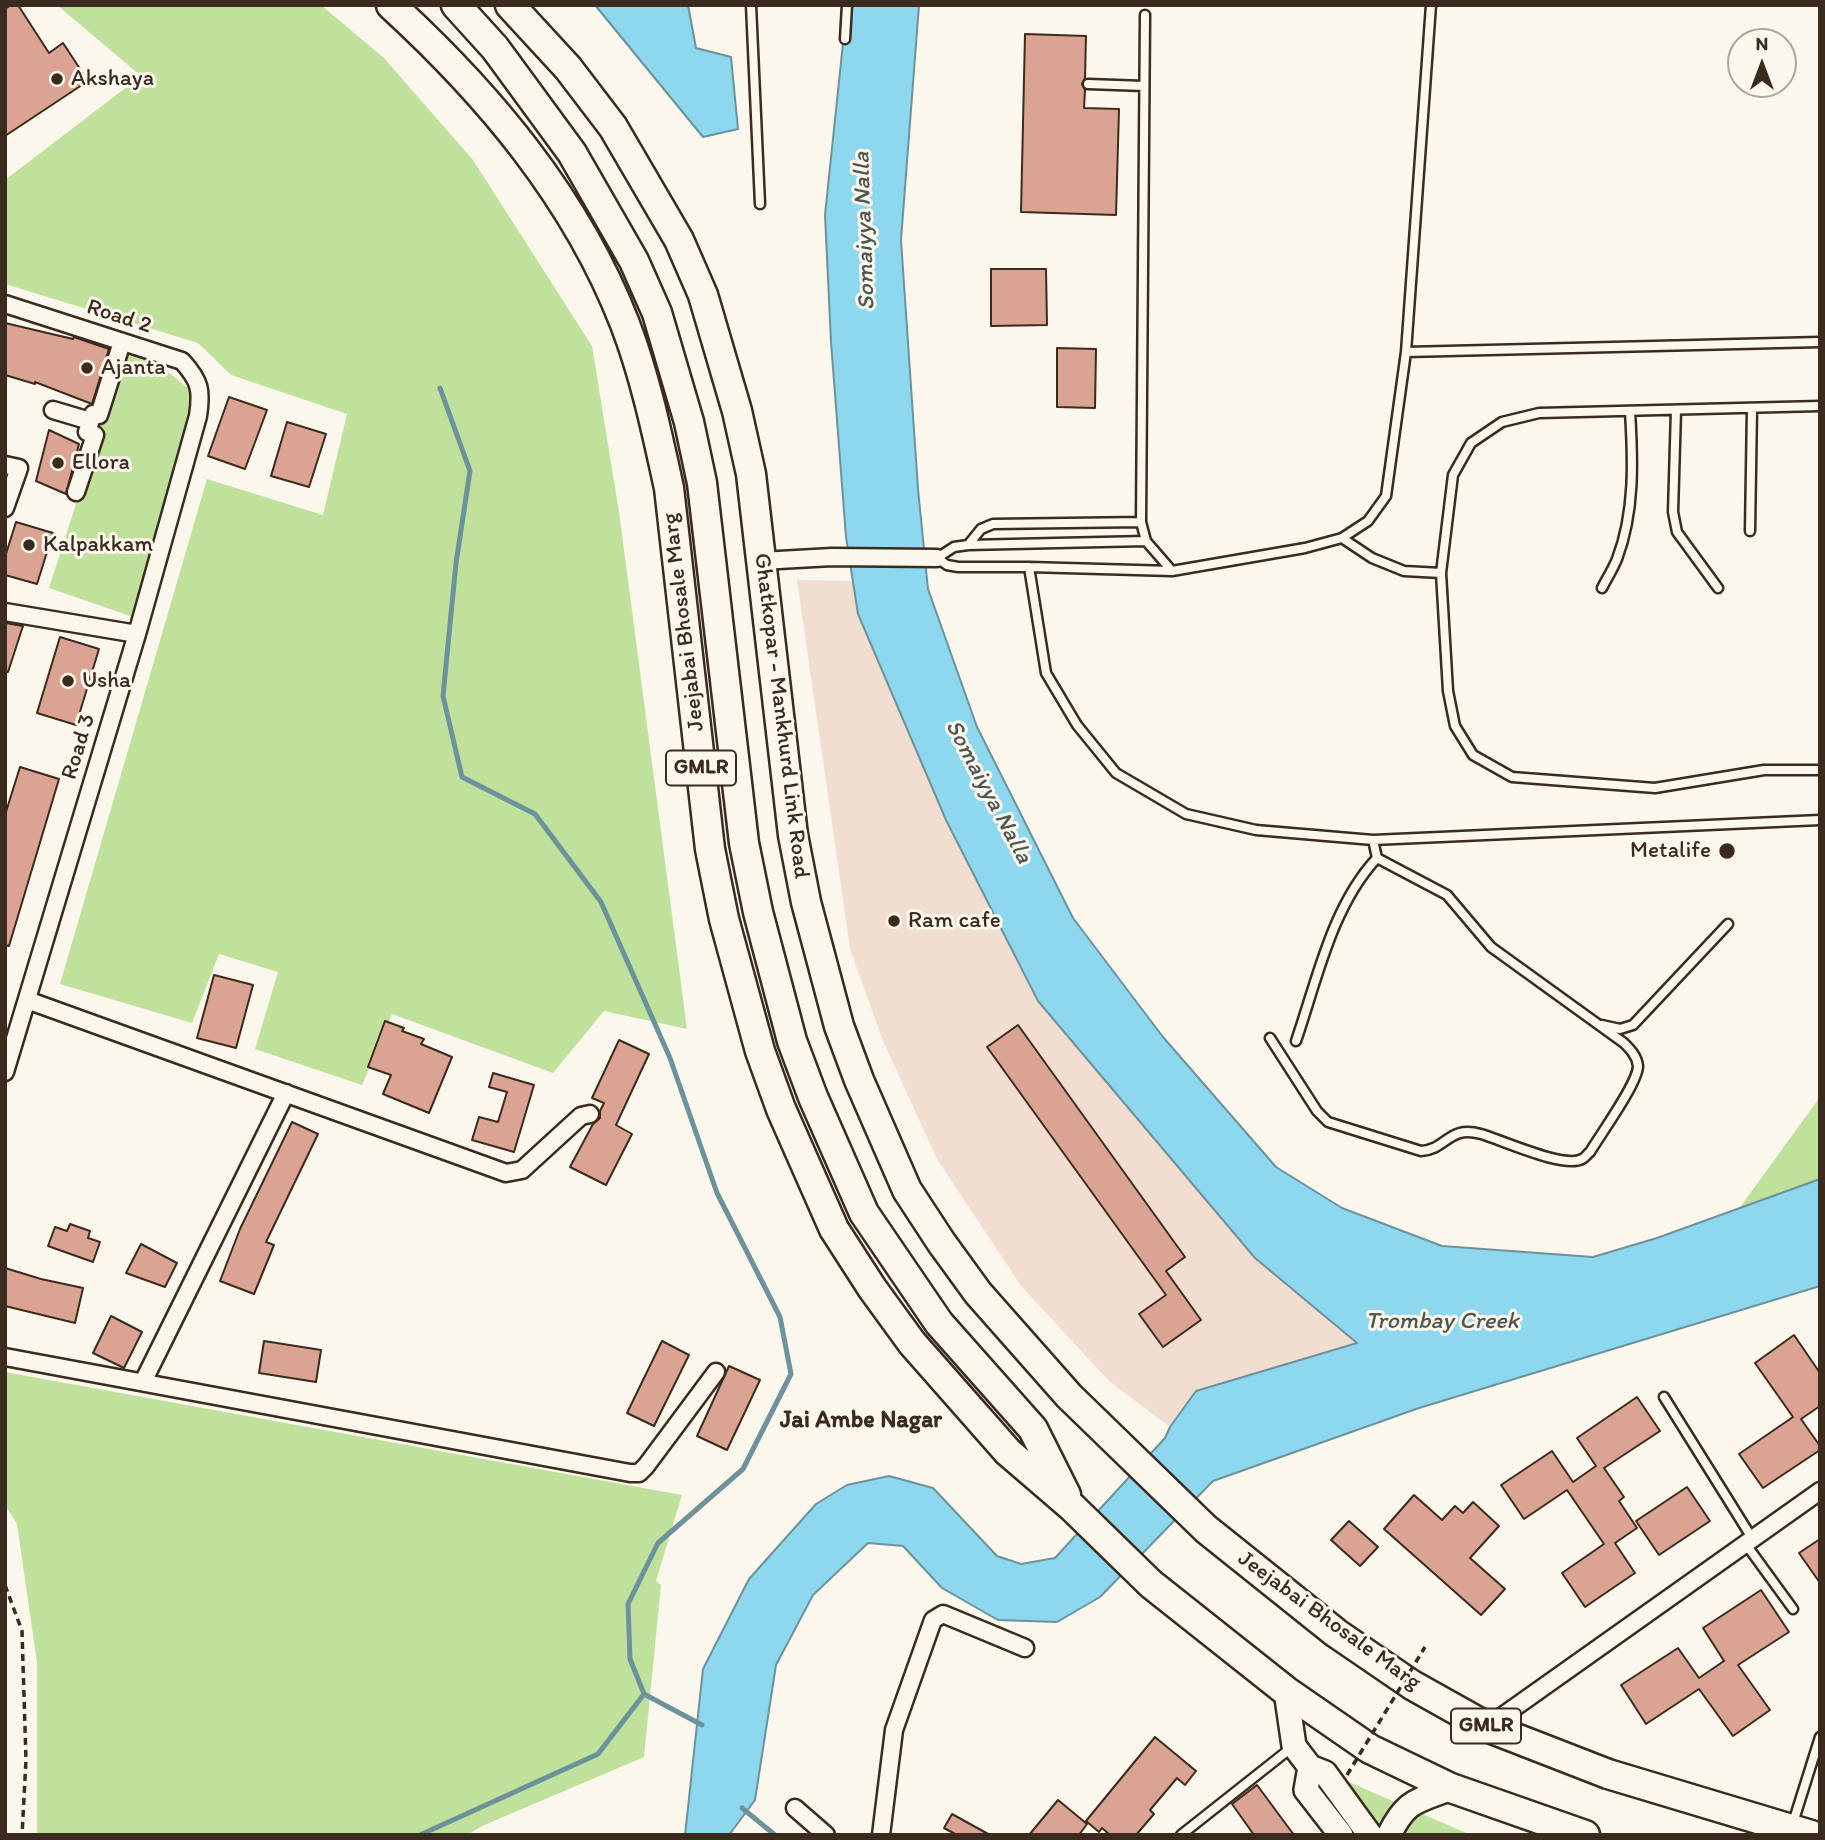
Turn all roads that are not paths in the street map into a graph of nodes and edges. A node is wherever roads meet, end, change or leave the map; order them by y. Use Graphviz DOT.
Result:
graph roads {
  1 [pos="391,5"];
  2 [pos="456,5"];
  3 [pos="510,5"];
  4 [pos="751,5"];
  5 [pos="847,5"];
  6 [pos="1431,5"];
  7 [pos="1145,15"];
  8 [pos="845,39"];
  9 [pos="1088,84"];
  10 [pos="1144,86"];
  11 [pos="760,204"];
  12 [pos="5,304"];
  13 [pos="122,342"];
  14 [pos="1820,342"];
  15 [pos="1406,352"];
  16 [pos="201,393"];
  17 [pos="1820,406"];
  18 [pos="1752,408"];
  19 [pos="52,410"];
  20 [pos="1676,410"];
  21 [pos="1630,411"];
  22 [pos="90,421"];
  23 [pos="5,465"];
  24 [pos="76,492"];
  25 [pos="5,508"];
  26 [pos="1141,522"];
  27 [pos="1749,531"];
  28 [pos="1342,538"];
  29 [pos="1146,541"];
  30 [pos="968,545"];
  31 [pos="933,558"];
  32 [pos="761,561"];
  33 [pos="1029,567"];
  34 [pos="1172,571"];
  35 [pos="1441,573"];
  36 [pos="1602,588"];
  37 [pos="1717,588"];
  38 [pos="5,612"];
  39 [pos="137,634"];
  40 [pos="1820,770"];
  41 [pos="1820,820"];
  42 [pos="1373,840"];
  43 [pos="1377,858"];
  44 [pos="1728,924"];
  45 [pos="27,1000"];
  46 [pos="1599,1024"];
  47 [pos="1270,1038"];
  48 [pos="1296,1041"];
  49 [pos="5,1072"];
  50 [pos="286,1093"];
  51 [pos="590,1114"];
  52 [pos="5,1357"];
  53 [pos="716,1372"];
  54 [pos="143,1382"];
  55 [pos="1664,1397"];
  56 [pos="1820,1491"];
  57 [pos="1072,1507"];
  58 [pos="1206,1529"];
  59 [pos="1748,1540"];
  60 [pos="1793,1609"];
  61 [pos="1025,1648"];
  62 [pos="1286,1691"];
  63 [pos="1487,1727"];
  64 [pos="1820,1737"];
  65 [pos="1294,1746"];
  66 [pos="1310,1767"];
  67 [pos="1810,1770"];
  68 [pos="1820,1772"];
  69 [pos="1451,1788"];
  70 [pos="795,1808"];
  71 [pos="1801,1832"];
  72 [pos="826,1835"];
  73 [pos="881,1835"];
  74 [pos="1181,1835"];
  75 [pos="1341,1835"];
  76 [pos="1370,1835"];
  77 [pos="1389,1835"];
  78 [pos="1585,1835"];
  1 -- 57 [label="highway, Jeejabai Bhosale Marg / GMLR"];
  2 -- 57 [label="highway"];
  3 -- 32 [label="highway, Ghatkopar - Mankhurd Link Road / GMLR"];
  4 -- 11 [label="lane"];
  5 -- 8 [label="lane"];
  6 -- 15 [label="lane"];
  7 -- 10 [label="lane"];
  9 -- 10 [label="lane"];
  10 -- 26 [label="lane"];
  12 -- 13 [label="street, Road 2"];
  13 -- 16 [label="street, Road 2"];
  13 -- 22 [label="street"];
  14 -- 15 [label="lane"];
  15 -- 28 [label="lane"];
  16 -- 39 [label="street, Road 3"];
  17 -- 18 [label="lane"];
  18 -- 20 [label="lane"];
  18 -- 27 [label="lane"];
  19 -- 22 [label="street"];
  20 -- 21 [label="lane"];
  20 -- 37 [label="lane"];
  21 -- 35 [label="lane"];
  21 -- 36 [label="lane"];
  22 -- 24 [label="street"];
  23 -- 25 [label="street"];
  26 -- 29 [label="lane"];
  26 -- 30 [label="lane"];
  28 -- 34 [label="lane"];
  28 -- 35 [label="lane"];
  29 -- 30 [label="lane"];
  29 -- 34 [label="lane"];
  30 -- 31 [label="lane"];
  31 -- 32 [label="street"];
  31 -- 33 [label="lane"];
  32 -- 58 [label="highway, Ghatkopar - Mankhurd Link Road / GMLR"];
  33 -- 34 [label="lane"];
  33 -- 42 [label="lane"];
  35 -- 40 [label="lane"];
  38 -- 39 [label="street"];
  39 -- 45 [label="street, Road 3"];
  41 -- 42 [label="lane"];
  42 -- 43 [label="lane"];
  43 -- 46 [label="lane"];
  43 -- 48 [label="lane"];
  44 -- 46 [label="lane"];
  45 -- 49 [label="street, Road 3"];
  45 -- 50 [label="street"];
  46 -- 47 [label="lane"];
  50 -- 51 [label="street"];
  50 -- 54 [label="street"];
  52 -- 54 [label="street"];
  53 -- 54 [label="street"];
  55 -- 59 [label="lane"];
  56 -- 59 [label="street"];
  57 -- 62 [label="highway, GMLR"];
  58 -- 63 [label="highway, Jeejabai Bhosale Marg / GMLR"];
  59 -- 60 [label="lane"];
  59 -- 63 [label="street"];
  61 -- 73 [label="street"];
  62 -- 65 [label="main road"];
  62 -- 69 [label="highway, GMLR"];
  63 -- 71 [label="highway, Jeejabai Bhosale Marg / GMLR"];
  64 -- 67 [label="lane"];
  65 -- 66 [label="main road"];
  65 -- 74 [label="lane"];
  66 -- 75 [label="main road"];
  66 -- 76 [label="main road"];
  67 -- 68 [label="lane"];
  67 -- 71 [label="lane"];
  69 -- 77 [label="main road"];
  69 -- 78 [label="highway, GMLR"];
  70 -- 72 [label="street"];
}
